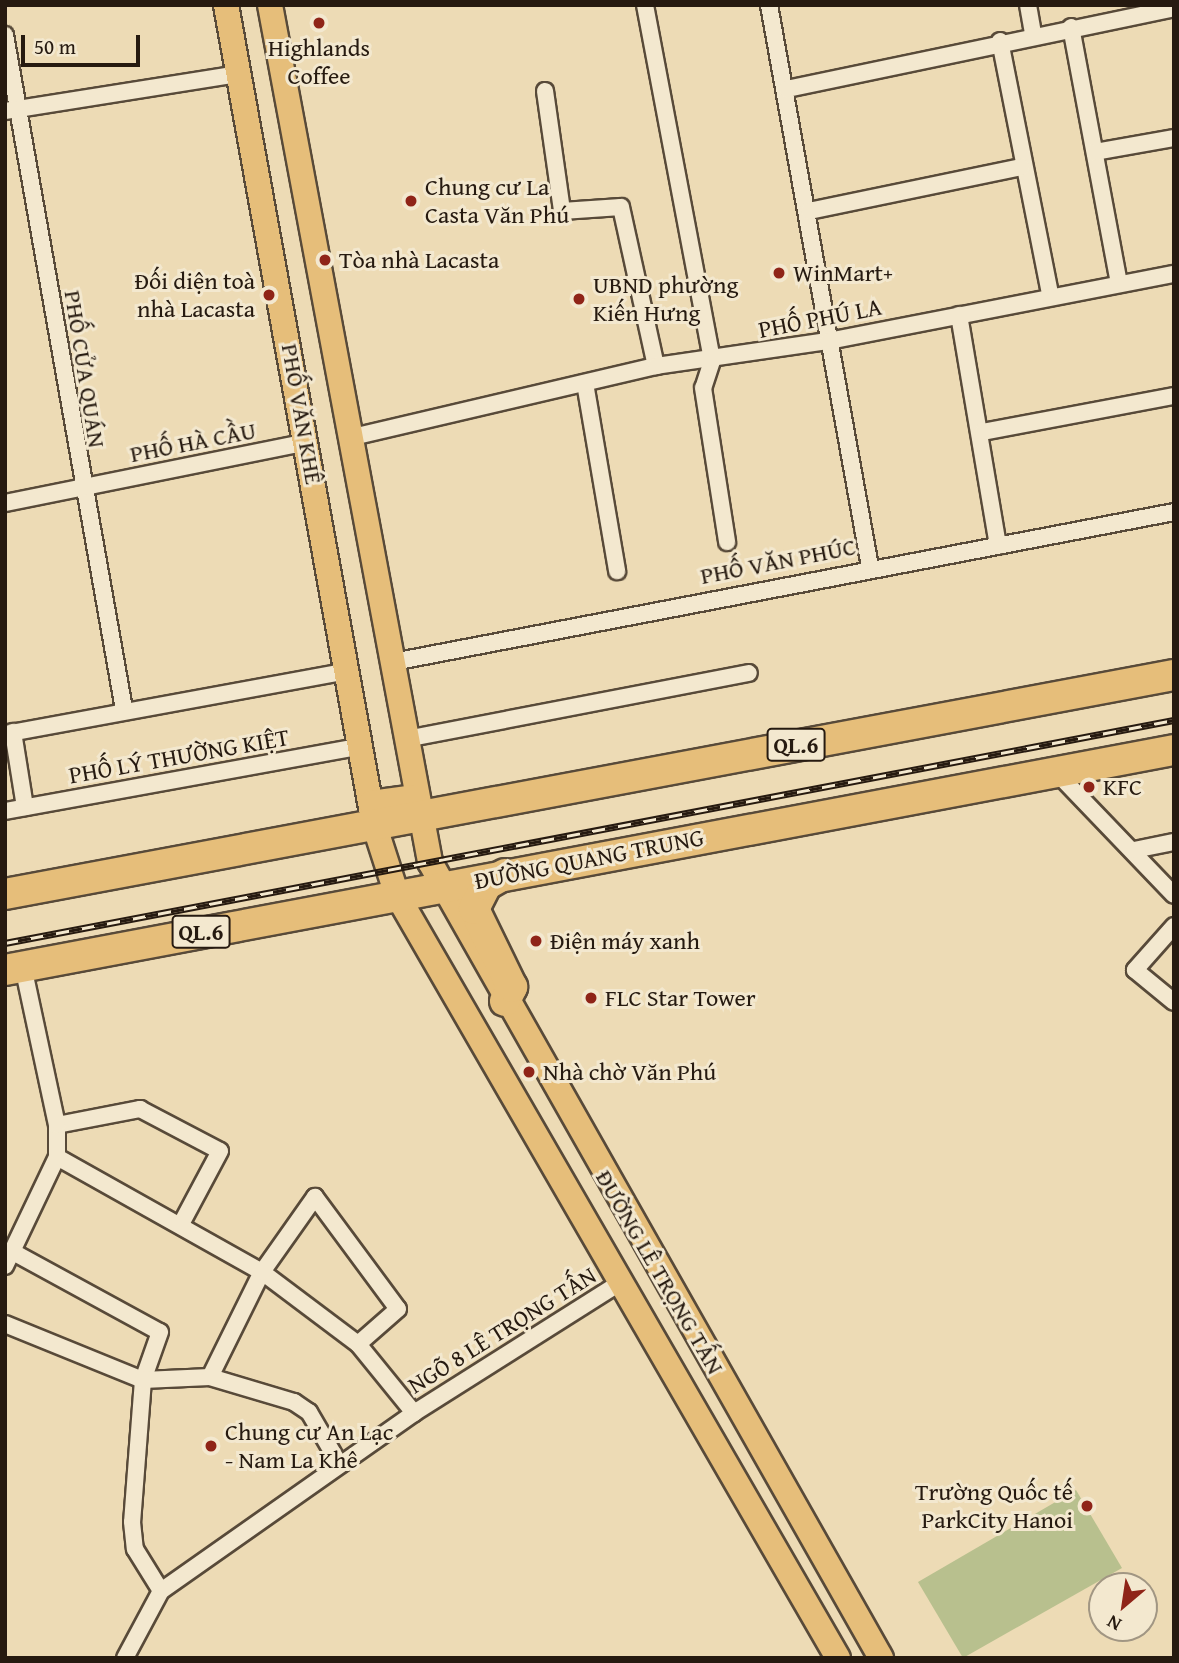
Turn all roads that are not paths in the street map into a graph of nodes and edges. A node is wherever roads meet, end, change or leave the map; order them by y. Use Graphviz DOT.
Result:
graph roads {
  1 [pos="226,5"];
  2 [pos="270,5"];
  3 [pos="645,5"];
  4 [pos="769,5"];
  5 [pos="1028,5"];
  6 [pos="1174,8"];
  7 [pos="1071,27"];
  8 [pos="1033,34"];
  9 [pos="5,35"];
  10 [pos="1000,41"];
  11 [pos="239,74"];
  12 [pos="787,89"];
  13 [pos="545,91"];
  14 [pos="13,109"];
  15 [pos="1174,138"];
  16 [pos="1095,152"];
  17 [pos="1022,167"];
  18 [pos="809,211"];
  19 [pos="1174,274"];
  20 [pos="1119,283"];
  21 [pos="1050,293"];
  22 [pos="959,315"];
  23 [pos="828,341"];
  24 [pos="712,361"];
  25 [pos="656,366"];
  26 [pos="585,383"];
  27 [pos="1174,396"];
  28 [pos="983,432"];
  29 [pos="353,437"];
  30 [pos="308,442"];
  31 [pos="80,488"];
  32 [pos="5,503"];
  33 [pos="1174,512"];
  34 [pos="727,542"];
  35 [pos="998,546"];
  36 [pos="870,567"];
  37 [pos="617,571"];
  38 [pos="393,662"];
  39 [pos="348,671"];
  40 [pos="748,673"];
  41 [pos="1174,675"];
  42 [pos="124,709"];
  43 [pos="9,733"];
  44 [pos="406,739"];
  45 [pos="361,746"];
  46 [pos="1174,750"];
  47 [pos="1056,772"];
  48 [pos="416,806"];
  49 [pos="25,807"];
  50 [pos="5,811"];
  51 [pos="373,813"];
  52 [pos="1174,842"];
  53 [pos="1134,850"];
  54 [pos="505,874"];
  55 [pos="5,894"];
  56 [pos="397,895"];
  57 [pos="1174,895"];
  58 [pos="446,899"];
  59 [pos="1174,926"];
  60 [pos="416,927"];
  61 [pos="14,968"];
  62 [pos="505,1001"];
  63 [pos="1174,1002"];
  64 [pos="57,1125"];
  65 [pos="57,1157"];
  66 [pos="181,1224"];
  67 [pos="9,1259"];
  68 [pos="261,1272"];
  69 [pos="621,1282"];
  70 [pos="5,1324"];
  71 [pos="358,1344"];
  72 [pos="210,1377"];
  73 [pos="143,1380"];
  74 [pos="414,1413"];
  75 [pos="340,1465"];
  76 [pos="161,1591"];
  77 [pos="125,1658"];
  78 [pos="838,1658"];
  79 [pos="881,1658"];
  1 -- 11 [label="main road, PHỐ VĂN KHÊ"];
  2 -- 29 [label="main road, PHỐ VĂN KHÊ"];
  3 -- 24 [label="street"];
  4 -- 12 [label="street"];
  5 -- 8 [label="street"];
  6 -- 7 [label="street"];
  7 -- 8 [label="street"];
  7 -- 16 [label="street"];
  8 -- 10 [label="street"];
  9 -- 14 [label="street, PHỐ CỬA QUÁN"];
  10 -- 12 [label="street"];
  10 -- 17 [label="street"];
  11 -- 14 [label="street"];
  11 -- 30 [label="main road, PHỐ VĂN KHÊ"];
  12 -- 18 [label="street"];
  13 -- 25 [label="street"];
  14 -- 31 [label="street, PHỐ CỬA QUÁN"];
  15 -- 16 [label="street"];
  16 -- 20 [label="street"];
  17 -- 18 [label="street"];
  17 -- 21 [label="street"];
  18 -- 23 [label="street"];
  19 -- 20 [label="street, PHỐ PHÚ LA"];
  20 -- 21 [label="street, PHỐ PHÚ LA"];
  21 -- 22 [label="street, PHỐ PHÚ LA"];
  22 -- 23 [label="street, PHỐ PHÚ LA"];
  22 -- 28 [label="street"];
  23 -- 24 [label="street, PHỐ PHÚ LA"];
  23 -- 36 [label="street"];
  24 -- 25 [label="street, PHỐ PHÚ LA"];
  24 -- 34 [label="street"];
  25 -- 26 [label="street, PHỐ PHÚ LA"];
  26 -- 29 [label="street, PHỐ PHÚ LA"];
  26 -- 37 [label="street"];
  27 -- 28 [label="street"];
  28 -- 35 [label="street"];
  29 -- 38 [label="main road, PHỐ VĂN KHÊ"];
  30 -- 31 [label="street, PHỐ HÀ CẦU"];
  30 -- 39 [label="main road, PHỐ VĂN KHÊ"];
  31 -- 32 [label="street, PHỐ HÀ CẦU"];
  31 -- 42 [label="street, PHỐ CỬA QUÁN"];
  33 -- 35 [label="street, PHỐ VĂN PHÚC"];
  35 -- 36 [label="street, PHỐ VĂN PHÚC"];
  36 -- 38 [label="street, PHỐ VĂN PHÚC"];
  38 -- 44 [label="main road, PHỐ VĂN KHÊ"];
  39 -- 42 [label="street"];
  39 -- 45 [label="main road, PHỐ VĂN KHÊ"];
  40 -- 44 [label="street"];
  41 -- 48 [label="highway, QL.6"];
  42 -- 43 [label="street"];
  43 -- 49 [label="street"];
  44 -- 48 [label="main road, PHỐ VĂN KHÊ"];
  45 -- 49 [label="street, PHỐ LÝ THƯỜNG KIỆT"];
  45 -- 51 [label="main road, PHỐ VĂN KHÊ"];
  46 -- 47 [label="highway, ĐƯỜNG QUANG TRUNG / QL.6"];
  47 -- 53 [label="street"];
  47 -- 54 [label="highway, ĐƯỜNG QUANG TRUNG / QL.6"];
  48 -- 51 [label="highway, QL.6"];
  48 -- 58 [label="main road, PHỐ VĂN KHÊ"];
  49 -- 50 [label="street, PHỐ LÝ THƯỜNG KIỆT"];
  51 -- 55 [label="highway, QL.6"];
  51 -- 56 [label="main road, PHỐ VĂN KHÊ"];
  52 -- 53 [label="street"];
  53 -- 57 [label="street"];
  54 -- 58 [label="highway, ĐƯỜNG QUANG TRUNG / QL.6"];
  54 -- 62 [label="highway"];
  56 -- 58 [label="highway, ĐƯỜNG QUANG TRUNG / QL.6"];
  56 -- 60 [label="main road, ĐƯỜNG LÊ TRỌNG TẤN"];
  56 -- 61 [label="highway, ĐƯỜNG QUANG TRUNG / QL.6"];
  58 -- 60 [label="main road"];
  58 -- 62 [label="main road, ĐƯỜNG LÊ TRỌNG TẤN"];
  59 -- 63 [label="street"];
  60 -- 69 [label="main road, ĐƯỜNG LÊ TRỌNG TẤN"];
  61 -- 64 [label="street"];
  62 -- 79 [label="main road, ĐƯỜNG LÊ TRỌNG TẤN"];
  64 -- 65 [label="street"];
  64 -- 66 [label="street"];
  65 -- 66 [label="street"];
  65 -- 67 [label="street"];
  66 -- 68 [label="street"];
  67 -- 73 [label="street"];
  68 -- 71 [label="street"];
  68 -- 71 [label="street"];
  68 -- 72 [label="street"];
  69 -- 74 [label="street, NGÕ 8 LÊ TRỌNG TẤN"];
  69 -- 78 [label="main road, ĐƯỜNG LÊ TRỌNG TẤN"];
  70 -- 73 [label="street"];
  71 -- 74 [label="street"];
  72 -- 73 [label="street"];
  72 -- 75 [label="street"];
  73 -- 76 [label="street"];
  74 -- 75 [label="street, NGÕ 8 LÊ TRỌNG TẤN"];
  75 -- 76 [label="street, NGÕ 8 LÊ TRỌNG TẤN"];
  76 -- 77 [label="street, NGÕ 8 LÊ TRỌNG TẤN"];
}
